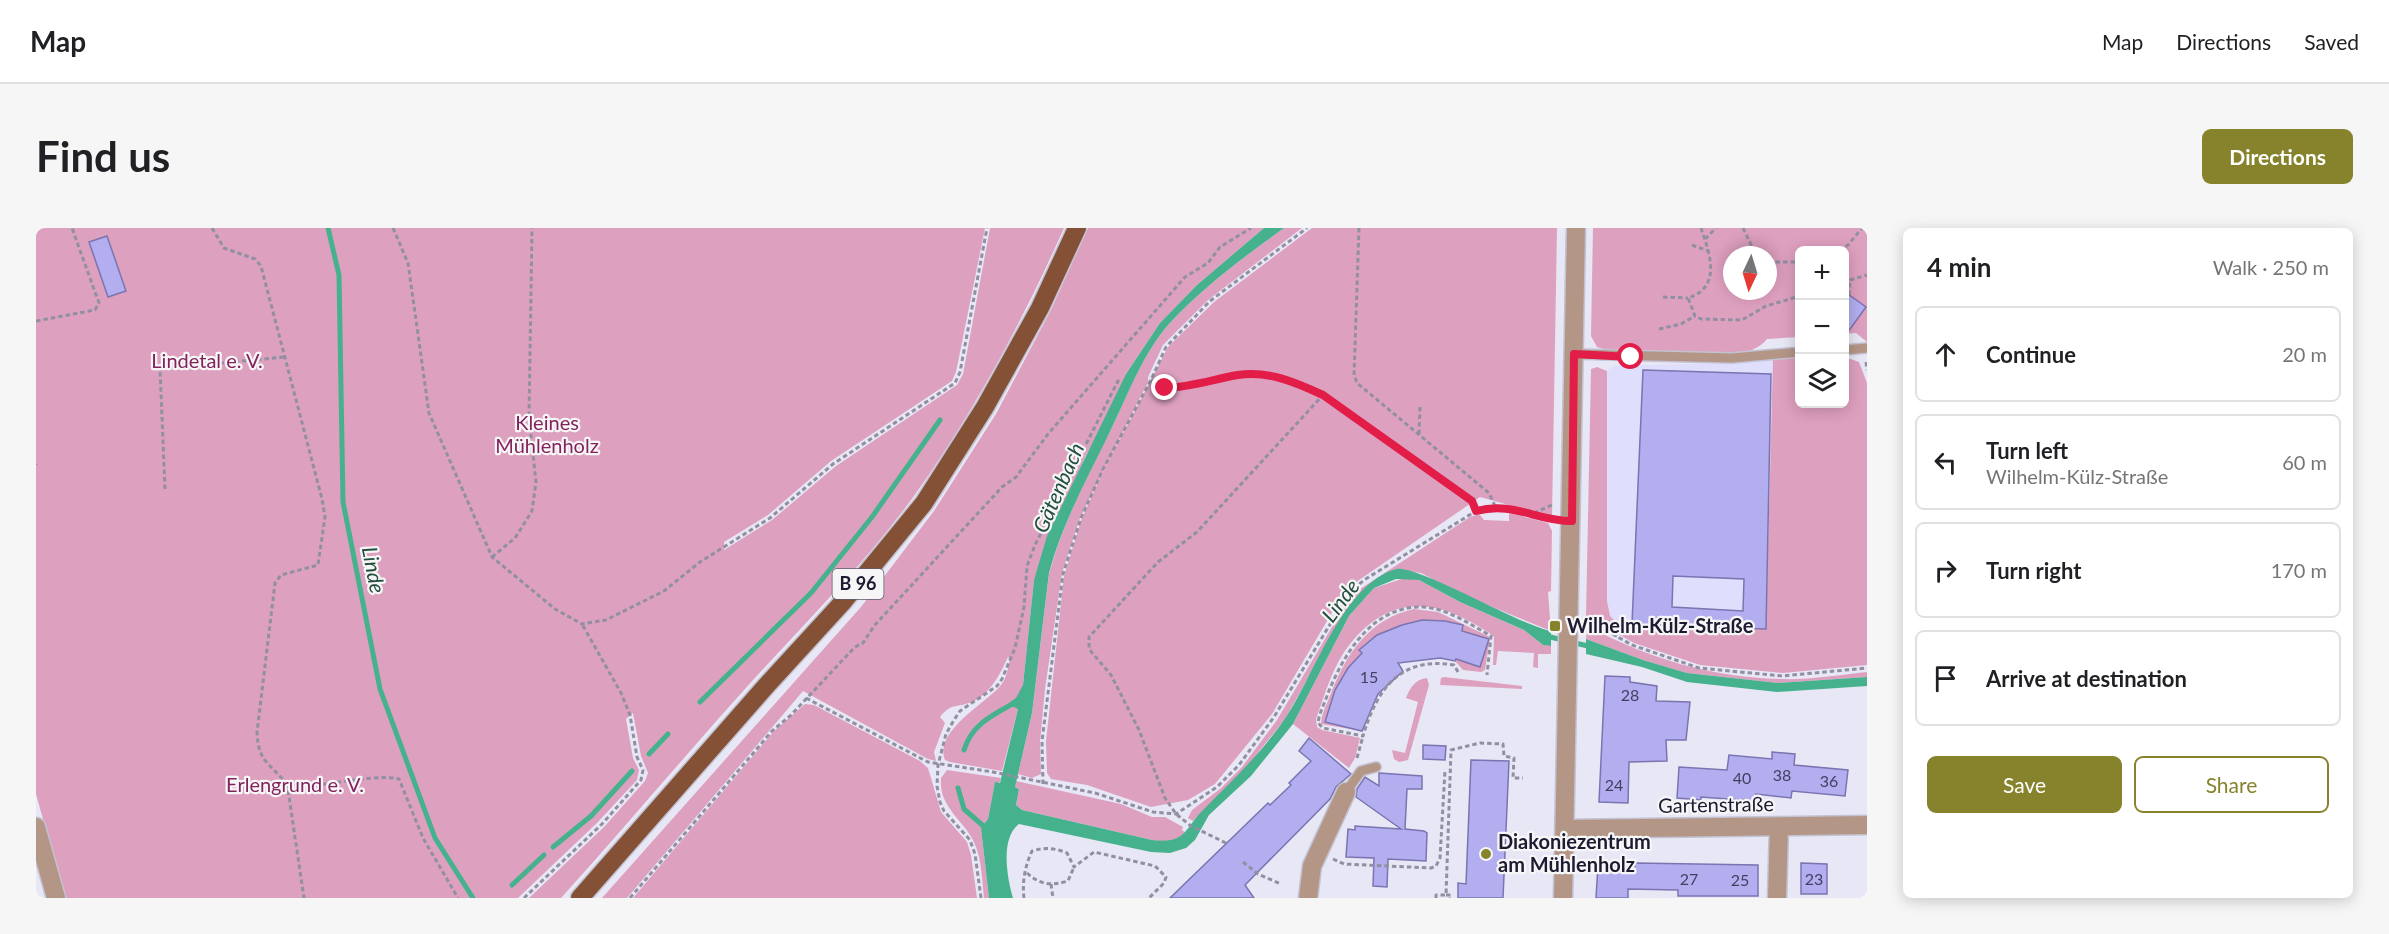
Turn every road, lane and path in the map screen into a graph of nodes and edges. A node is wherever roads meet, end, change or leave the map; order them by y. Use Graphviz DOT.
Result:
graph roads {
  1 [pos="72,228"];
  2 [pos="212,228"];
  3 [pos="393,228"];
  4 [pos="532,228"];
  5 [pos="987,228"];
  6 [pos="1077,228"];
  7 [pos="1251,228"];
  8 [pos="1307,228"];
  9 [pos="1359,228"];
  10 [pos="1576,228"];
  11 [pos="1701,228"];
  12 [pos="1716,228"];
  13 [pos="1743,228"];
  14 [pos="1862,228"];
  15 [pos="1705,238"];
  16 [pos="1692,245"];
  17 [pos="1752,246"];
  18 [pos="1846,246"];
  19 [pos="1708,251"];
  20 [pos="1777,262"];
  21 [pos="1795,262"];
  22 [pos="1867,275"];
  23 [pos="1850,280"];
  24 [pos="1849,295"];
  25 [pos="1663,297"];
  26 [pos="1795,297"];
  27 [pos="1688,298"];
  28 [pos="1695,316"];
  29 [pos="36,321"];
  30 [pos="1659,328"];
  31 [pos="1867,348"];
  32 [pos="1849,350"];
  33 [pos="1795,352"];
  34 [pos="1574,354"];
  35 [pos="284,357"];
  36 [pos="1119,379"];
  37 [pos="1151,380"];
  38 [pos="1323,395"];
  39 [pos="1420,405"];
  40 [pos="1419,435"];
  41 [pos="165,489"];
  42 [pos="1495,506"];
  43 [pos="1476,511"];
  44 [pos="1572,521"];
  45 [pos="492,557"];
  46 [pos="1583,617"];
  47 [pos="1623,617"];
  48 [pos="582,624"];
  49 [pos="1615,637"];
  50 [pos="1867,668"];
  51 [pos="1458,672"];
  52 [pos="1487,675"];
  53 [pos="806,698"];
  54 [pos="1363,736"];
  55 [pos="939,765"];
  56 [pos="1376,767"];
  57 [pos="1445,770"];
  58 [pos="1361,771"];
  59 [pos="1523,778"];
  60 [pos="287,783"];
  61 [pos="1043,784"];
  62 [pos="1346,792"];
  63 [pos="1176,813"];
  64 [pos="1867,825"];
  65 [pos="36,827"];
  66 [pos="1779,827"];
  67 [pos="1566,829"];
  68 [pos="1226,843"];
  69 [pos="1318,852"];
  70 [pos="1386,859"];
  71 [pos="1243,862"];
  72 [pos="1386,866"];
  73 [pos="1074,867"];
  74 [pos="1027,873"];
  75 [pos="1051,884"];
  76 [pos="1281,885"];
  77 [pos="1446,895"];
  78 [pos="56,898"];
  79 [pos="304,898"];
  80 [pos="458,898"];
  81 [pos="524,898"];
  82 [pos="580,898"];
  83 [pos="630,898"];
  84 [pos="981,898"];
  85 [pos="1024,898"];
  86 [pos="1053,898"];
  87 [pos="1149,898"];
  88 [pos="1308,898"];
  89 [pos="1436,898"];
  90 [pos="1450,898"];
  91 [pos="1563,898"];
  92 [pos="1777,898"];
  1 -- 29 [label="path"];
  2 -- 35 [label="path"];
  3 -- 45 [label="path"];
  4 -- 45 [label="path"];
  5 -- 48 [label="path"];
  6 -- 82 [label="main road, B 96"];
  7 -- 53 [label="path"];
  8 -- 37 [label="path"];
  9 -- 40 [label="path"];
  10 -- 34 [label="street"];
  11 -- 15 [label="path"];
  12 -- 15 [label="path"];
  13 -- 17 [label="path"];
  14 -- 18 [label="path"];
  15 -- 19 [label="path"];
  16 -- 19 [label="path"];
  19 -- 27 [label="path"];
  20 -- 21 [label="path"];
  22 -- 23 [label="path"];
  23 -- 24 [label="path"];
  25 -- 27 [label="path"];
  26 -- 28 [label="path"];
  27 -- 28 [label="path"];
  28 -- 30 [label="path"];
  31 -- 32 [label="lane"];
  33 -- 34 [label="lane"];
  34 -- 44 [label="street"];
  35 -- 41 [label="path"];
  35 -- 60 [label="path"];
  36 -- 55 [label="path"];
  37 -- 38 [label="path"];
  37 -- 61 [label="path"];
  38 -- 43 [label="path"];
  38 -- 63 [label="path"];
  39 -- 40 [label="path"];
  40 -- 42 [label="path"];
  42 -- 43 [label="path"];
  42 -- 44 [label="path"];
  43 -- 63 [label="path"];
  44 -- 67 [label="street"];
  45 -- 48 [label="path"];
  46 -- 49 [label="path"];
  47 -- 49 [label="path"];
  48 -- 81 [label="path"];
  49 -- 50 [label="path"];
  51 -- 54 [label="path"];
  52 -- 54 [label="path"];
  53 -- 55 [label="path"];
  53 -- 83 [label="path"];
  54 -- 58 [label="path"];
  55 -- 61 [label="path"];
  55 -- 84 [label="path"];
  56 -- 58 [label="lane"];
  57 -- 72 [label="path"];
  58 -- 62 [label="lane"];
  59 -- 77 [label="path"];
  60 -- 79 [label="path"];
  60 -- 80 [label="path"];
  61 -- 63 [label="path"];
  62 -- 69 [label="street"];
  63 -- 68 [label="path"];
  64 -- 66 [label="street, Gartenstraße"];
  65 -- 78 [label="street"];
  66 -- 67 [label="street, Gartenstraße"];
  66 -- 92 [label="street"];
  67 -- 91 [label="street"];
  69 -- 72 [label="path"];
  69 -- 88 [label="street"];
  70 -- 72 [label="path"];
  71 -- 76 [label="path"];
  73 -- 74 [label="path"];
  73 -- 75 [label="path"];
  73 -- 87 [label="path"];
  74 -- 75 [label="path"];
  74 -- 85 [label="path"];
  75 -- 86 [label="path"];
  77 -- 89 [label="path"];
  77 -- 90 [label="path"];
}
